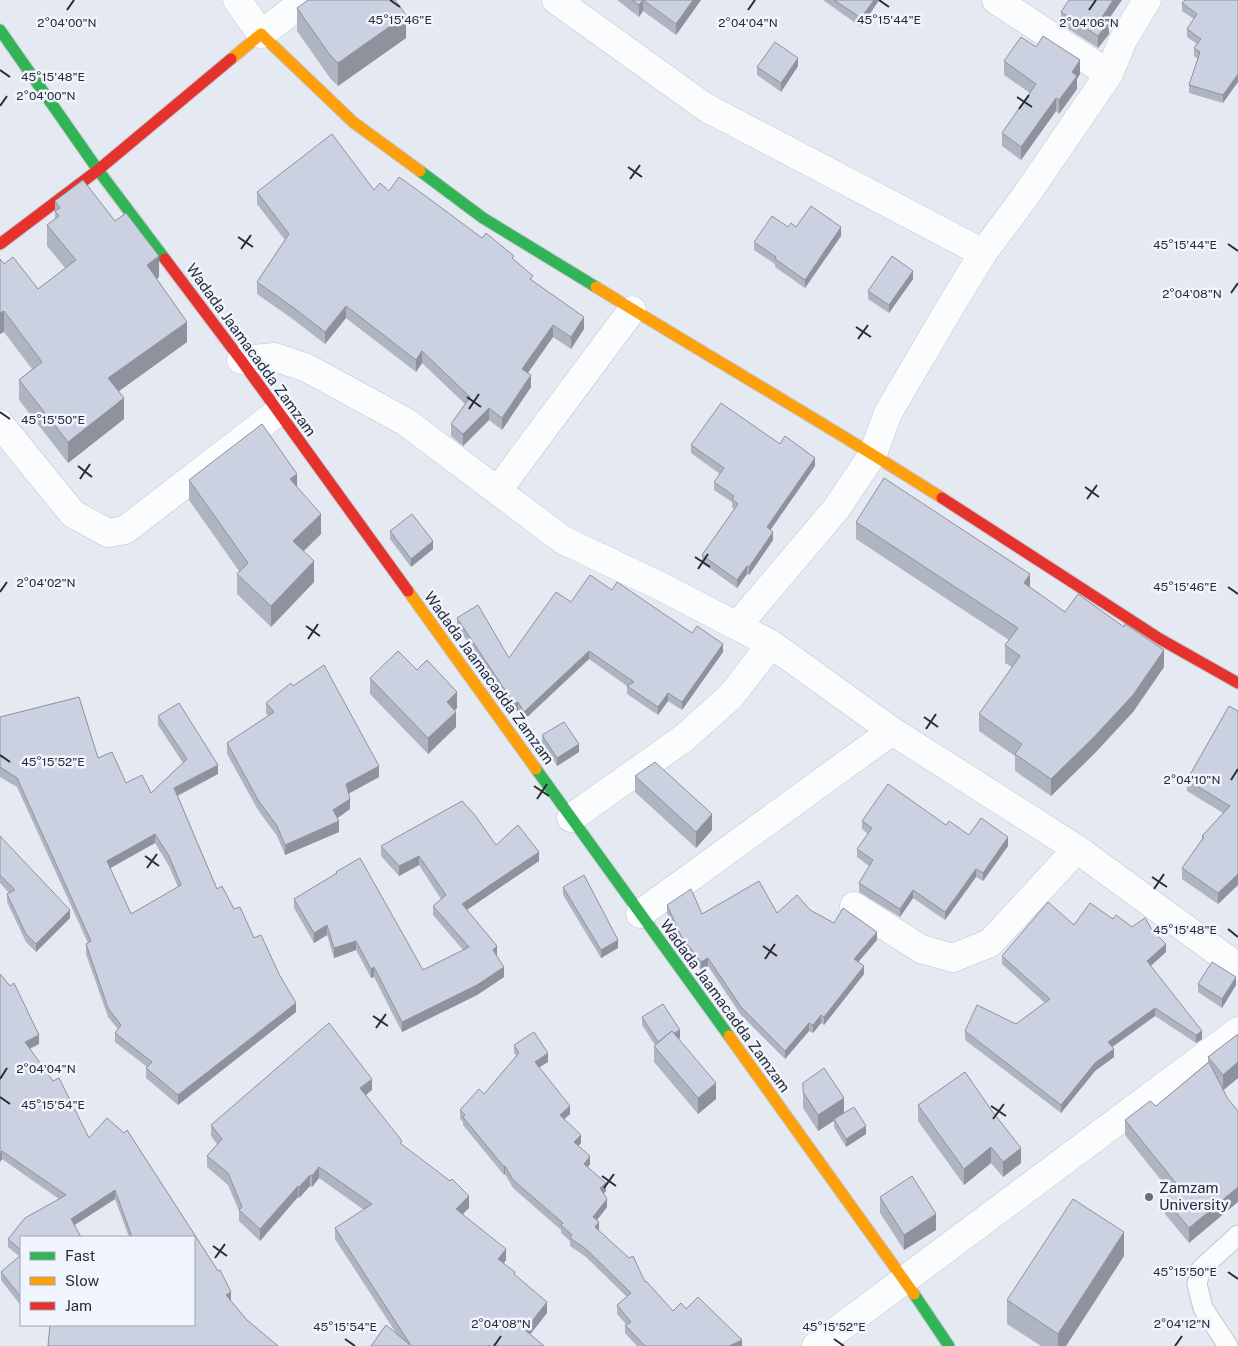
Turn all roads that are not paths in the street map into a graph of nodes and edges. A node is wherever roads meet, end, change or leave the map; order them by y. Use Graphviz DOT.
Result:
graph roads {
  1 [pos="237,0"];
  2 [pos="306,0"];
  3 [pos="556,0"];
  4 [pos="996,0"];
  5 [pos="1147,0"];
  6 [pos="0,30"];
  7 [pos="261,34"];
  8 [pos="1110,74"];
  9 [pos="98,170"];
  10 [pos="0,244"];
  11 [pos="983,253"];
  12 [pos="632,310"];
  13 [pos="241,360"];
  14 [pos="278,412"];
  15 [pos="0,424"];
  16 [pos="873,454"];
  17 [pos="498,490"];
  18 [pos="737,626"];
  19 [pos="771,644"];
  20 [pos="1238,682"];
  21 [pos="892,731"];
  22 [pos="571,818"];
  23 [pos="1077,849"];
  24 [pos="854,906"];
  25 [pos="640,914"];
  26 [pos="1238,967"];
  27 [pos="1238,1031"];
  28 [pos="1238,1235"];
  29 [pos="905,1280"];
  30 [pos="816,1346"];
  31 [pos="949,1346"];
  32 [pos="1228,1346"];
  1 -- 7 [label="street"];
  2 -- 7 [label="street"];
  3 -- 11 [label="street"];
  4 -- 8 [label="street"];
  5 -- 8 [label="street"];
  6 -- 9 [label="street, Wadada Jaamacadda Zamzam"];
  7 -- 9 [label="street"];
  7 -- 12 [label="street"];
  8 -- 11 [label="street"];
  9 -- 10 [label="street"];
  9 -- 13 [label="street, Wadada Jaamacadda Zamzam"];
  11 -- 16 [label="street"];
  12 -- 16 [label="street"];
  12 -- 17 [label="street"];
  13 -- 14 [label="street, Wadada Jaamacadda Zamzam"];
  13 -- 17 [label="street"];
  14 -- 15 [label="street"];
  14 -- 22 [label="street, Wadada Jaamacadda Zamzam"];
  16 -- 18 [label="street"];
  16 -- 20 [label="street"];
  17 -- 18 [label="street"];
  18 -- 19 [label="street"];
  19 -- 21 [label="street"];
  19 -- 22 [label="street"];
  21 -- 23 [label="street"];
  21 -- 25 [label="street"];
  22 -- 25 [label="street, Wadada Jaamacadda Zamzam"];
  23 -- 24 [label="street"];
  23 -- 26 [label="street"];
  25 -- 29 [label="street, Wadada Jaamacadda Zamzam"];
  27 -- 29 [label="street"];
  28 -- 32 [label="lane"];
  29 -- 30 [label="street"];
  29 -- 31 [label="street, Wadada Jaamacadda Zamzam"];
}
